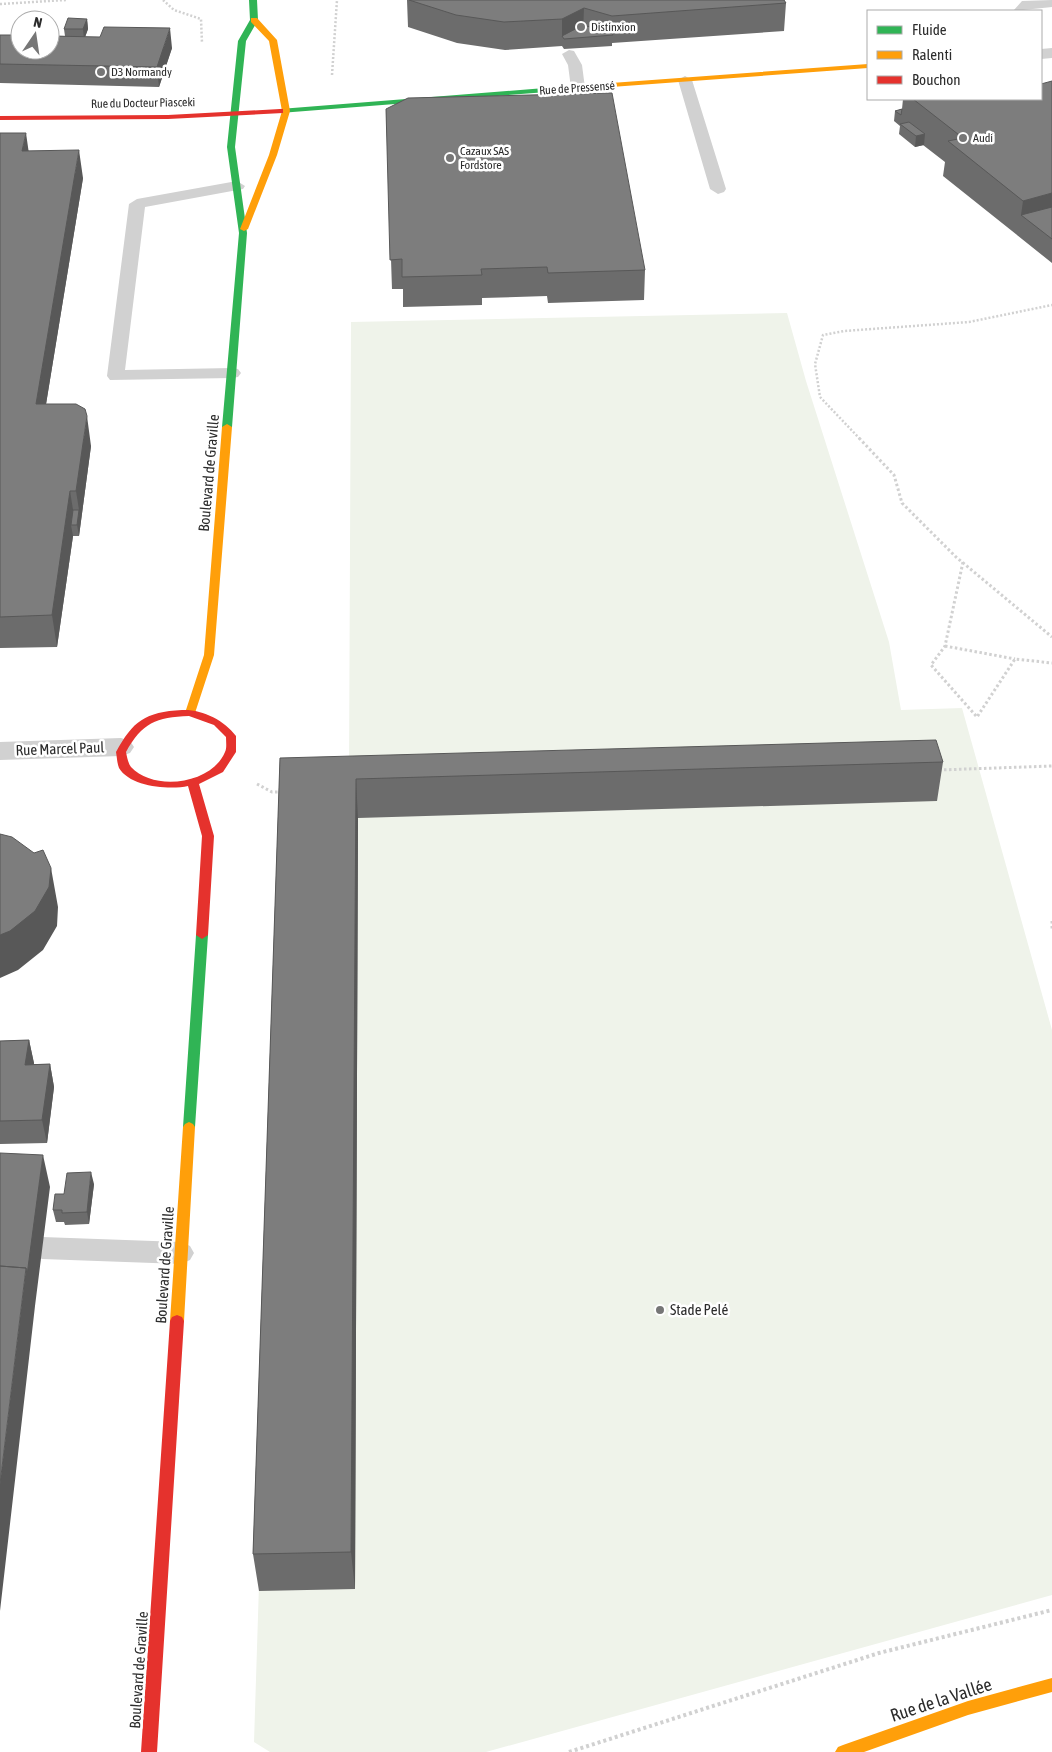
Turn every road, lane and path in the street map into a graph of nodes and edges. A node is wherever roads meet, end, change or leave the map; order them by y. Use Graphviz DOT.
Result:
graph roads {
  1 [pos="66,0"];
  2 [pos="163,0"];
  3 [pos="253,0"];
  4 [pos="337,0"];
  5 [pos="1052,3"];
  6 [pos="0,4"];
  7 [pos="1021,10"];
  8 [pos="254,20"];
  9 [pos="203,46"];
  10 [pos="569,54"];
  11 [pos="867,66"];
  12 [pos="332,76"];
  13 [pos="684,80"];
  14 [pos="578,88"];
  15 [pos="286,111"];
  16 [pos="233,114"];
  17 [pos="0,118"];
  18 [pos="237,186"];
  19 [pos="718,189"];
  20 [pos="243,233"];
  21 [pos="1052,305"];
  22 [pos="232,373"];
  23 [pos="963,562"];
  24 [pos="1052,637"];
  25 [pos="945,646"];
  26 [pos="1015,660"];
  27 [pos="1052,663"];
  28 [pos="190,713"];
  29 [pos="121,747"];
  30 [pos="0,751"];
  31 [pos="1052,766"];
  32 [pos="223,767"];
  33 [pos="934,770"];
  34 [pos="193,783"];
  35 [pos="282,792"];
  36 [pos="1052,921"];
  37 [pos="1052,930"];
  38 [pos="42,1248"];
  39 [pos="180,1253"];
  40 [pos="1052,1610"];
  41 [pos="1052,1685"];
  42 [pos="149,1752"];
  43 [pos="569,1752"];
  44 [pos="843,1752"];
  1 -- 6 [label="path"];
  2 -- 9 [label="path"];
  3 -- 8 [label="street"];
  4 -- 12 [label="path"];
  5 -- 7 [label="lane"];
  8 -- 15 [label="street, Boulevard de Graville"];
  8 -- 16 [label="street, Boulevard de Graville"];
  10 -- 14 [label="lane"];
  11 -- 13 [label="street, Rue de Pressensé"];
  13 -- 14 [label="street, Rue de Pressensé"];
  13 -- 19 [label="lane"];
  14 -- 15 [label="street, Rue de Pressensé"];
  15 -- 16 [label="street, Rue du Docteur Piasceki"];
  15 -- 20 [label="street, Boulevard de Graville"];
  16 -- 17 [label="street, Rue du Docteur Piasceki"];
  16 -- 18 [label="street, Boulevard de Graville"];
  18 -- 20 [label="street, Boulevard de Graville"];
  18 -- 22 [label="lane"];
  20 -- 22 [label="street, Boulevard de Graville"];
  21 -- 23 [label="path"];
  22 -- 28 [label="street, Boulevard de Graville"];
  23 -- 24 [label="path"];
  23 -- 25 [label="path"];
  25 -- 26 [label="path"];
  25 -- 26 [label="path"];
  26 -- 27 [label="path"];
  28 -- 29 [label="street"];
  28 -- 32 [label="street"];
  29 -- 30 [label="street, Rue Marcel Paul"];
  29 -- 34 [label="street"];
  31 -- 33 [label="path"];
  32 -- 34 [label="street"];
  32 -- 35 [label="path"];
  34 -- 39 [label="street, Boulevard de Graville"];
  36 -- 37 [label="path"];
  38 -- 39 [label="lane"];
  39 -- 42 [label="street, Boulevard de Graville"];
  40 -- 43 [label="path"];
  41 -- 44 [label="street, Rue de la Vallée"];
}
